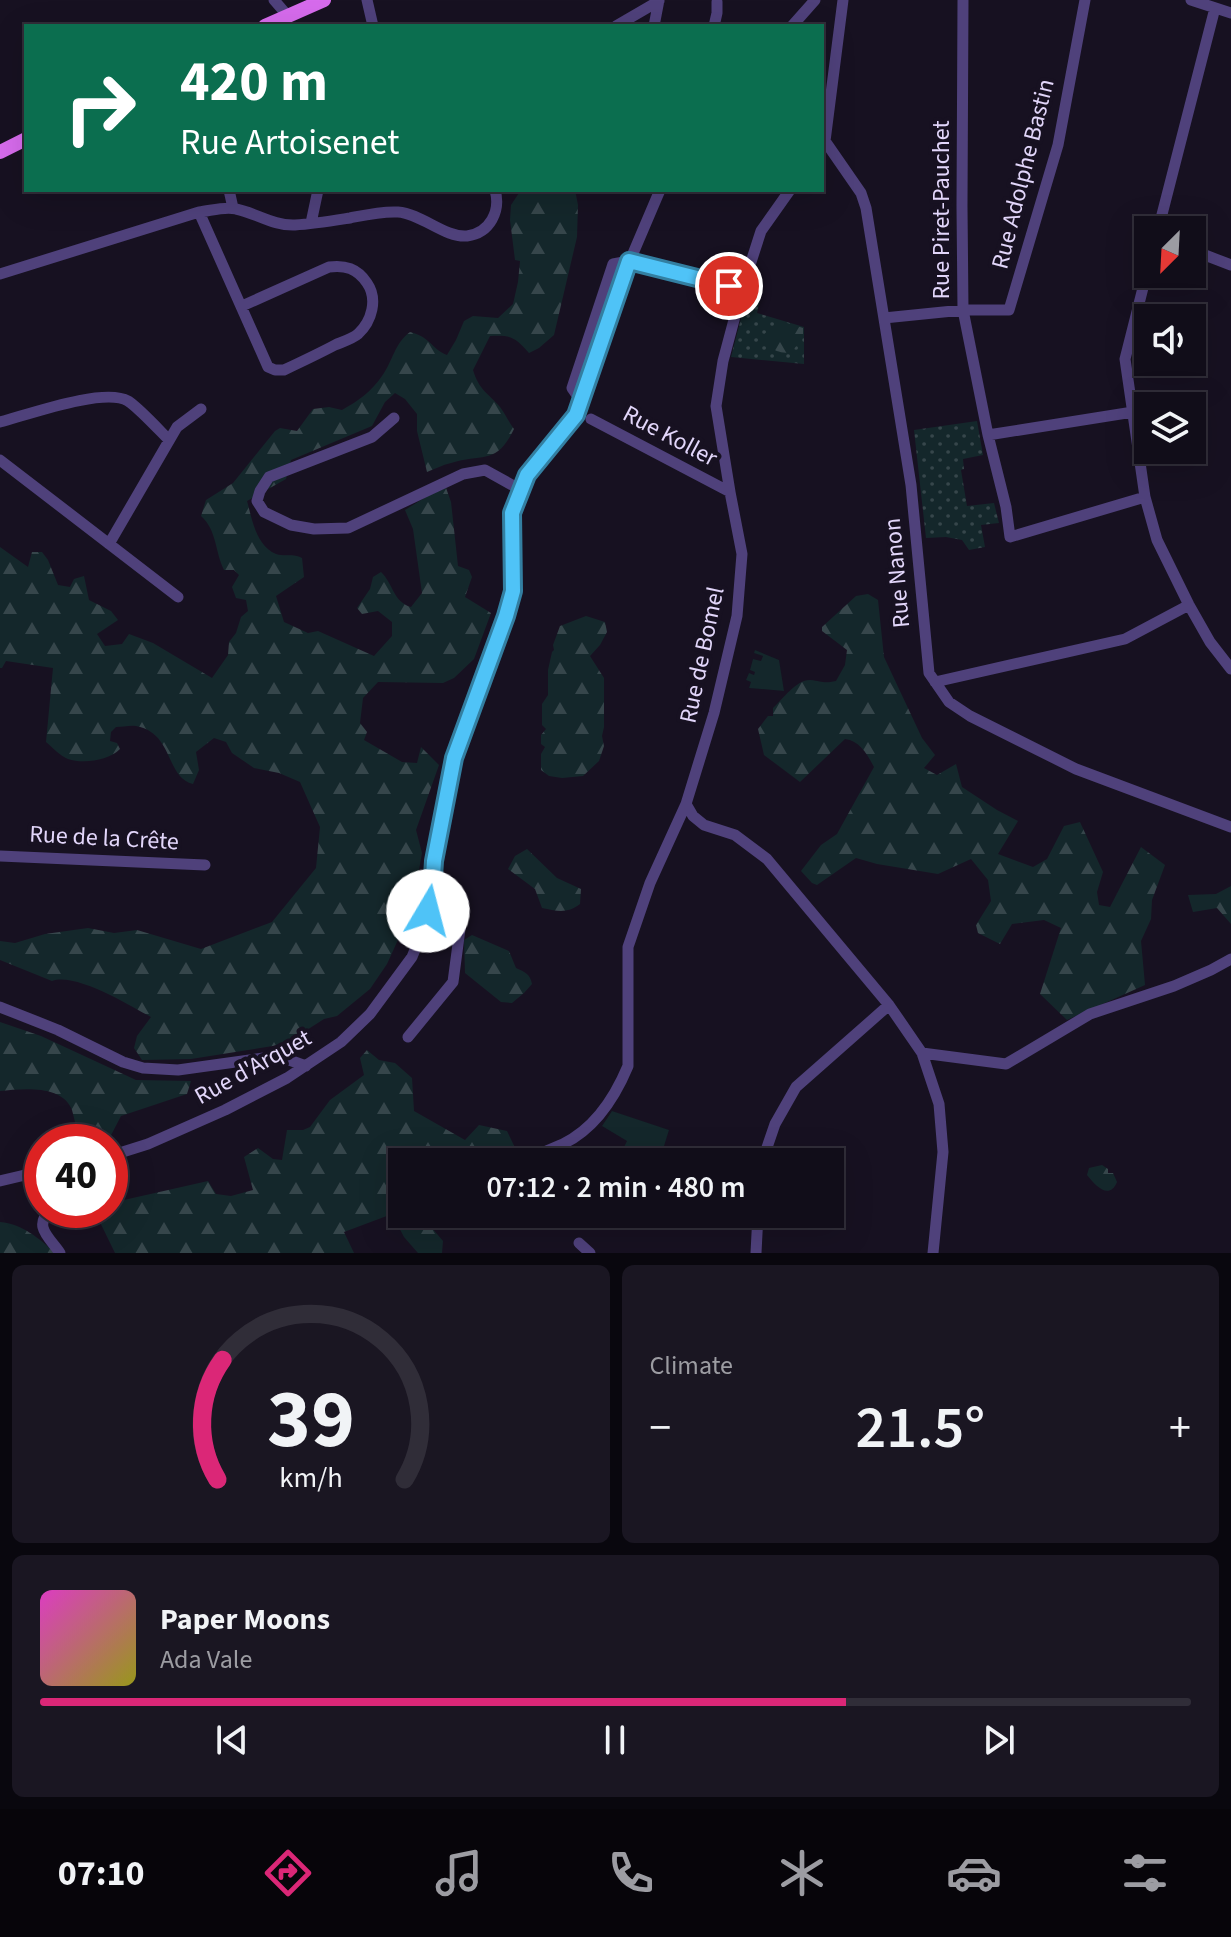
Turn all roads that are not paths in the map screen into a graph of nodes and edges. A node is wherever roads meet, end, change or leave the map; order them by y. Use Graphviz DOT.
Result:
graph roads {
  1 [pos="274,0"];
  2 [pos="324,0"];
  3 [pos="367,0"];
  4 [pos="815,0"];
  5 [pos="843,0"];
  6 [pos="963,0"];
  7 [pos="1085,0"];
  8 [pos="1191,0"];
  9 [pos="659,1"];
  10 [pos="717,2"];
  11 [pos="1215,8"];
  12 [pos="1231,13"];
  13 [pos="287,15"];
  14 [pos="269,24"];
  15 [pos="373,24"];
  16 [pos="619,24"];
  17 [pos="654,24"];
  18 [pos="714,24"];
  19 [pos="794,24"];
  20 [pos="24,140"];
  21 [pos="824,143"];
  22 [pos="0,152"];
  23 [pos="229,192"];
  24 [pos="318,192"];
  25 [pos="496,192"];
  26 [pos="659,192"];
  27 [pos="789,192"];
  28 [pos="233,208"];
  29 [pos="199,212"];
  30 [pos="1162,216"];
  31 [pos="311,223"];
  32 [pos="1206,255"];
  33 [pos="629,261"];
  34 [pos="1230,263"];
  35 [pos="0,274"];
  36 [pos="1143,288"];
  37 [pos="742,290"];
  38 [pos="242,306"];
  39 [pos="963,310"];
  40 [pos="884,318"];
  41 [pos="201,409"];
  42 [pos="1133,412"];
  43 [pos="394,418"];
  44 [pos="591,419"];
  45 [pos="0,422"];
  46 [pos="988,435"];
  47 [pos="169,440"];
  48 [pos="0,460"];
  49 [pos="521,490"];
  50 [pos="730,492"];
  51 [pos="1145,497"];
  52 [pos="109,544"];
  53 [pos="178,597"];
  54 [pos="1189,605"];
  55 [pos="1231,669"];
  56 [pos="935,682"];
  57 [pos="686,804"];
  58 [pos="1231,827"];
  59 [pos="0,856"];
  60 [pos="205,865"];
  61 [pos="457,901"];
  62 [pos="1231,959"];
  63 [pos="889,1005"];
  64 [pos="0,1007"];
  65 [pos="408,1037"];
  66 [pos="922,1053"];
  67 [pos="306,1066"];
  68 [pos="553,1148"];
  69 [pos="767,1148"];
  70 [pos="128,1150"];
  71 [pos="24,1175"];
  72 [pos="0,1181"];
  73 [pos="43,1228"];
  74 [pos="757,1228"];
  75 [pos="579,1243"];
  76 [pos="60,1253"];
  77 [pos="590,1253"];
  78 [pos="756,1253"];
  79 [pos="933,1253"];
  1 -- 13 [label="street"];
  2 -- 13 [label="main road"];
  3 -- 15 [label="street"];
  4 -- 19 [label="street"];
  5 -- 21 [label="street"];
  6 -- 39 [label="street, Rue Piret-Pauchet"];
  7 -- 39 [label="street, Rue Adolphe Bastin"];
  8 -- 11 [label="street"];
  9 -- 16 [label="street"];
  9 -- 17 [label="street"];
  10 -- 18 [label="street"];
  11 -- 12 [label="street"];
  11 -- 30 [label="street"];
  13 -- 14 [label="main road"];
  20 -- 22 [label="main road"];
  21 -- 40 [label="street, Rue Nanon"];
  23 -- 28 [label="street"];
  24 -- 31 [label="street"];
  25 -- 31 [label="street"];
  26 -- 33 [label="street, Rue d'Arquet"];
  27 -- 37 [label="street, Rue de Bomel"];
  28 -- 29 [label="street"];
  28 -- 31 [label="street"];
  29 -- 35 [label="street"];
  29 -- 38 [label="street"];
  32 -- 34 [label="street"];
  33 -- 37 [label="street"];
  33 -- 49 [label="street, Rue d'Arquet"];
  36 -- 42 [label="street"];
  37 -- 50 [label="street, Rue de Bomel"];
  38 -- 38 [label="street"];
  39 -- 40 [label="street"];
  39 -- 46 [label="street, Rue Piret-Pauchet"];
  40 -- 56 [label="street, Rue Nanon"];
  41 -- 47 [label="street"];
  42 -- 46 [label="street"];
  42 -- 51 [label="street"];
  43 -- 49 [label="street"];
  44 -- 50 [label="street, Rue Koller"];
  45 -- 47 [label="street"];
  46 -- 51 [label="street, Rue Piret-Pauchet"];
  47 -- 52 [label="street"];
  48 -- 52 [label="street"];
  49 -- 67 [label="street, Rue d'Arquet"];
  50 -- 57 [label="street, Rue de Bomel"];
  51 -- 54 [label="street"];
  52 -- 53 [label="street"];
  54 -- 55 [label="street"];
  54 -- 56 [label="street"];
  56 -- 58 [label="street, Rue Nanon"];
  57 -- 63 [label="street"];
  57 -- 68 [label="street, Rue de Bomel"];
  59 -- 60 [label="street, Rue de la Crête"];
  61 -- 65 [label="street"];
  62 -- 66 [label="street"];
  63 -- 66 [label="street"];
  63 -- 69 [label="street"];
  64 -- 67 [label="street"];
  66 -- 79 [label="street"];
  67 -- 70 [label="street, Rue d'Arquet"];
  71 -- 72 [label="street"];
  73 -- 76 [label="street"];
  74 -- 78 [label="street"];
  75 -- 77 [label="street"];
}
